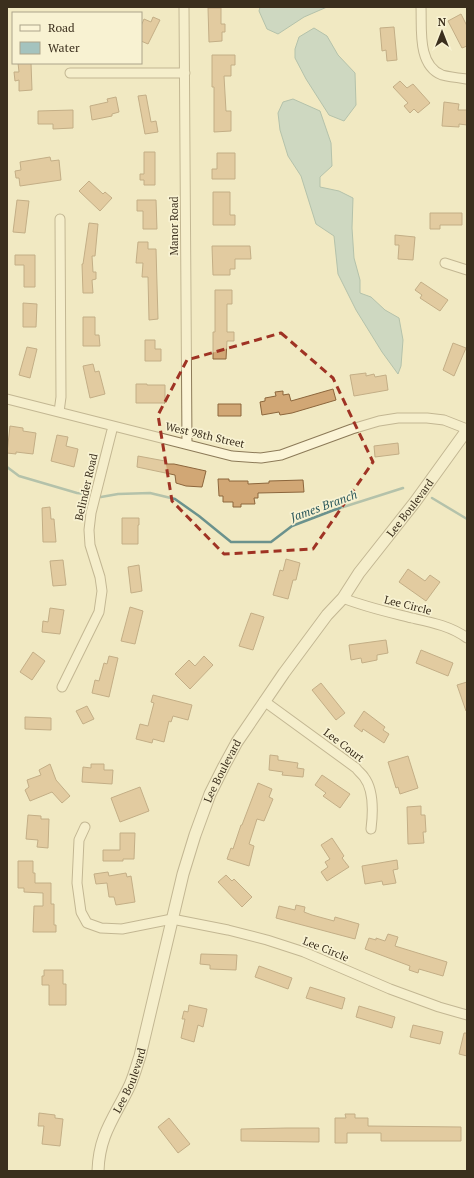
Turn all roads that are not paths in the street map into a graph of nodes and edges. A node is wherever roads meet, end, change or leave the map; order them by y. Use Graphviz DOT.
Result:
graph roads {
  1 [pos="184,7"];
  2 [pos="421,7"];
  3 [pos="70,73"];
  4 [pos="185,73"];
  5 [pos="467,79"];
  6 [pos="60,219"];
  7 [pos="445,263"];
  8 [pos="467,270"];
  9 [pos="7,399"];
  10 [pos="59,412"];
  11 [pos="113,426"];
  12 [pos="467,430"];
  13 [pos="187,444"];
  14 [pos="343,598"];
  15 [pos="467,638"];
  16 [pos="62,687"];
  17 [pos="264,701"];
  18 [pos="85,827"];
  19 [pos="371,829"];
  20 [pos="172,919"];
  21 [pos="467,1015"];
  22 [pos="98,1171"];
  1 -- 4 [label="street, Manor Road"];
  2 -- 5 [label="street"];
  3 -- 4 [label="street"];
  4 -- 13 [label="street, Manor Road"];
  6 -- 10 [label="street"];
  7 -- 8 [label="street"];
  9 -- 10 [label="street, West 98th Street"];
  10 -- 11 [label="street, West 98th Street"];
  11 -- 13 [label="street, West 98th Street"];
  11 -- 16 [label="street, Belinder Road"];
  12 -- 13 [label="street, West 98th Street"];
  12 -- 14 [label="street, Lee Boulevard"];
  14 -- 15 [label="street, Lee Circle"];
  14 -- 17 [label="street, Lee Boulevard"];
  17 -- 19 [label="street, Lee Court"];
  17 -- 20 [label="street, Lee Boulevard"];
  18 -- 20 [label="street"];
  20 -- 21 [label="street, Lee Circle"];
  20 -- 22 [label="street, Lee Boulevard"];
}
